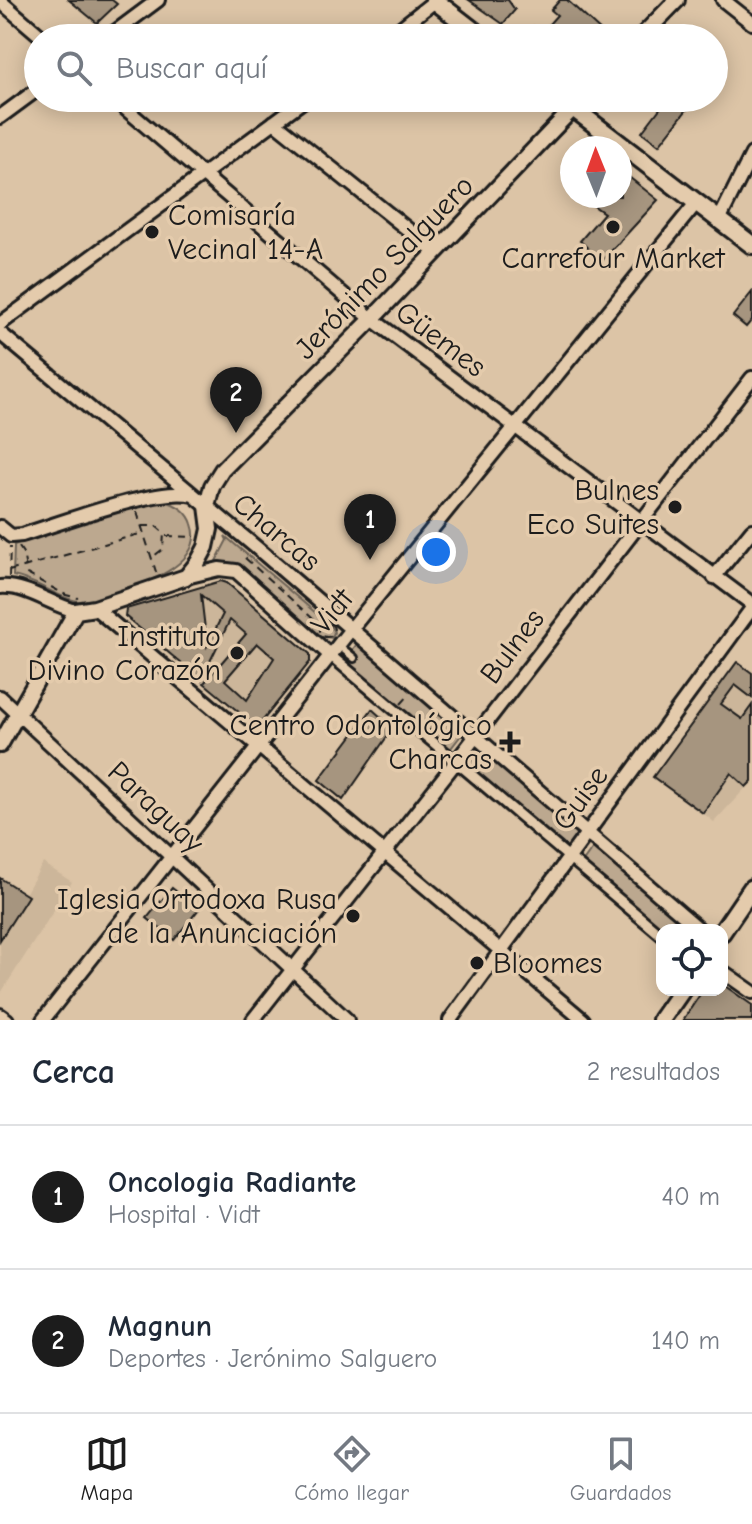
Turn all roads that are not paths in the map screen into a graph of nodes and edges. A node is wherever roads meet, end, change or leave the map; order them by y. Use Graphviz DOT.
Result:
graph roads {
  1 [pos="158,0"];
  2 [pos="435,0"];
  3 [pos="677,0"];
  4 [pos="723,0"];
  5 [pos="0,1"];
  6 [pos="752,23"];
  7 [pos="27,24"];
  8 [pos="126,24"];
  9 [pos="405,24"];
  10 [pos="465,24"];
  11 [pos="654,24"];
  12 [pos="24,99"];
  13 [pos="129,112"];
  14 [pos="288,112"];
  15 [pos="562,112"];
  16 [pos="586,112"];
  17 [pos="0,117"];
  18 [pos="274,122"];
  19 [pos="752,154"];
  20 [pos="202,174"];
  21 [pos="697,202"];
  22 [pos="719,220"];
  23 [pos="752,245"];
  24 [pos="436,252"];
  25 [pos="372,319"];
  26 [pos="0,324"];
  27 [pos="0,333"];
  28 [pos="752,378"];
  29 [pos="515,428"];
  30 [pos="193,495"];
  31 [pos="207,506"];
  32 [pos="640,520"];
  33 [pos="0,527"];
  34 [pos="752,530"];
  35 [pos="186,577"];
  36 [pos="714,577"];
  37 [pos="4,586"];
  38 [pos="752,606"];
  39 [pos="95,608"];
  40 [pos="76,611"];
  41 [pos="351,629"];
  42 [pos="334,650"];
  43 [pos="354,658"];
  44 [pos="0,697"];
  45 [pos="18,714"];
  46 [pos="476,737"];
  47 [pos="0,745"];
  48 [pos="260,747"];
  49 [pos="455,763"];
  50 [pos="588,832"];
  51 [pos="383,852"];
  52 [pos="569,857"];
  53 [pos="173,859"];
  54 [pos="752,888"];
  55 [pos="693,924"];
  56 [pos="727,924"];
  57 [pos="656,931"];
  58 [pos="500,950"];
  59 [pos="293,969"];
  60 [pos="728,975"];
  61 [pos="752,992"];
  62 [pos="678,996"];
  63 [pos="0,1015"];
  64 [pos="7,1020"];
  65 [pos="43,1020"];
  66 [pos="253,1020"];
  67 [pos="347,1020"];
  68 [pos="450,1020"];
  69 [pos="583,1020"];
  70 [pos="661,1020"];
  1 -- 8 [label="street"];
  2 -- 9 [label="street"];
  2 -- 10 [label="main road"];
  3 -- 11 [label="street"];
  4 -- 6 [label="street"];
  5 -- 7 [label="street"];
  12 -- 17 [label="street"];
  13 -- 20 [label="street, Güemes"];
  14 -- 18 [label="street"];
  15 -- 24 [label="street, Jerónimo Salguero"];
  16 -- 21 [label="main road"];
  18 -- 20 [label="street"];
  18 -- 24 [label="street"];
  19 -- 22 [label="street"];
  20 -- 25 [label="street, Güemes"];
  20 -- 26 [label="street"];
  21 -- 22 [label="main road"];
  21 -- 29 [label="street, Vidt"];
  22 -- 23 [label="main road"];
  24 -- 25 [label="street, Jerónimo Salguero"];
  25 -- 29 [label="street, Güemes"];
  25 -- 31 [label="street, Jerónimo Salguero"];
  27 -- 30 [label="street, Charcas"];
  28 -- 32 [label="street, Bulnes"];
  29 -- 32 [label="street, Güemes"];
  29 -- 41 [label="street, Vidt"];
  30 -- 31 [label="street, Charcas"];
  30 -- 33 [label="street"];
  31 -- 35 [label="street, Jerónimo Salguero"];
  31 -- 41 [label="street, Charcas"];
  32 -- 36 [label="street, Güemes"];
  32 -- 46 [label="street, Bulnes"];
  34 -- 36 [label="street"];
  35 -- 39 [label="street"];
  35 -- 42 [label="street"];
  36 -- 38 [label="street, Güemes"];
  37 -- 40 [label="street"];
  38 -- 50 [label="street, Guise"];
  39 -- 40 [label="street"];
  39 -- 48 [label="street"];
  40 -- 45 [label="street"];
  41 -- 42 [label="street, Vidt"];
  41 -- 46 [label="street, Charcas"];
  42 -- 43 [label="lane"];
  42 -- 48 [label="street, Vidt"];
  42 -- 49 [label="street"];
  44 -- 45 [label="street, Paraguay"];
  45 -- 47 [label="street"];
  45 -- 53 [label="street, Paraguay"];
  46 -- 49 [label="street, Bulnes"];
  46 -- 50 [label="street, Charcas"];
  48 -- 51 [label="street"];
  48 -- 53 [label="street, Vidt"];
  49 -- 51 [label="street, Bulnes"];
  49 -- 52 [label="street"];
  50 -- 52 [label="street, Guise"];
  50 -- 55 [label="street, Charcas"];
  51 -- 58 [label="street"];
  51 -- 59 [label="street, Bulnes"];
  52 -- 57 [label="street"];
  52 -- 58 [label="street, Guise"];
  53 -- 59 [label="street, Paraguay"];
  53 -- 65 [label="street, Vidt"];
  54 -- 56 [label="main road"];
  58 -- 68 [label="street, Guise"];
  58 -- 69 [label="street"];
  59 -- 66 [label="street, Bulnes"];
  59 -- 67 [label="street, Paraguay"];
  60 -- 61 [label="street"];
  62 -- 70 [label="main road"];
  63 -- 64 [label="street"];
}
